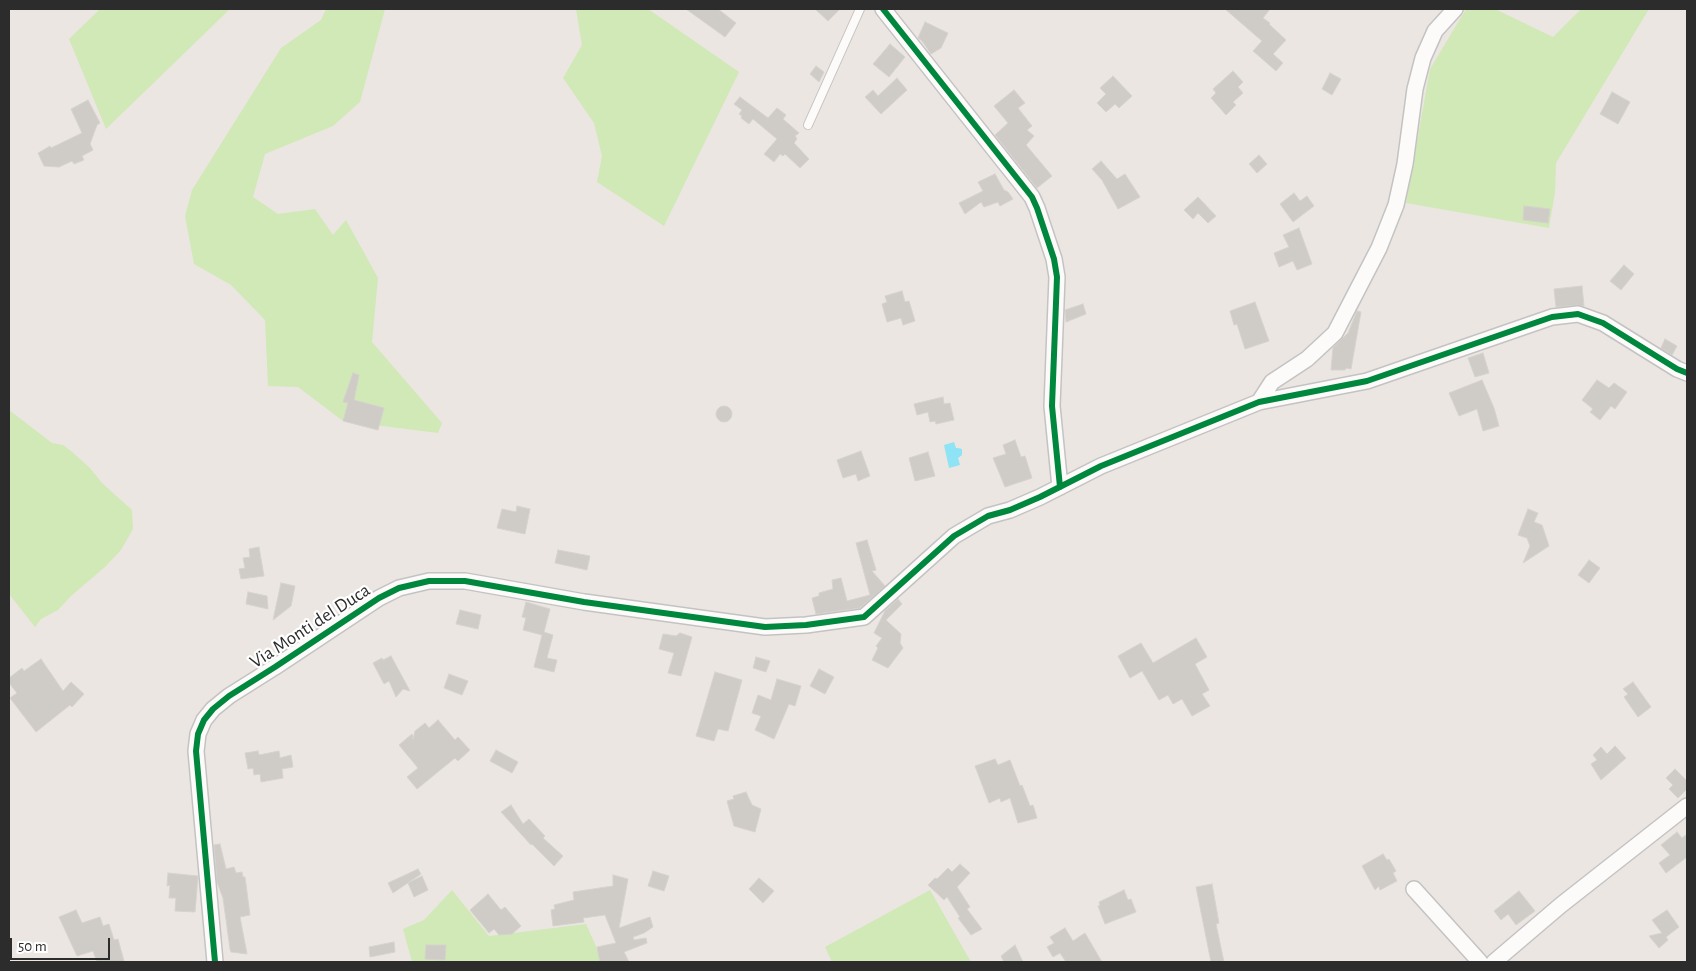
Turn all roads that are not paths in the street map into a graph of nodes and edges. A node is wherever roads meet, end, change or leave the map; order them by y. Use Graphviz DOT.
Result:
graph roads {
  1 [pos="860,9"];
  2 [pos="883,9"];
  3 [pos="1455,9"];
  4 [pos="808,124"];
  5 [pos="1687,373"];
  6 [pos="1259,402"];
  7 [pos="1060,487"];
  8 [pos="1687,806"];
  9 [pos="1414,889"];
  10 [pos="215,962"];
  11 [pos="1480,962"];
  12 [pos="1494,962"];
  1 -- 4 [label="lane"];
  2 -- 7 [label="street"];
  3 -- 6 [label="street"];
  5 -- 6 [label="street"];
  6 -- 7 [label="street"];
  7 -- 10 [label="street, Via Monti del Duca"];
  8 -- 12 [label="street"];
  9 -- 11 [label="street"];
}
